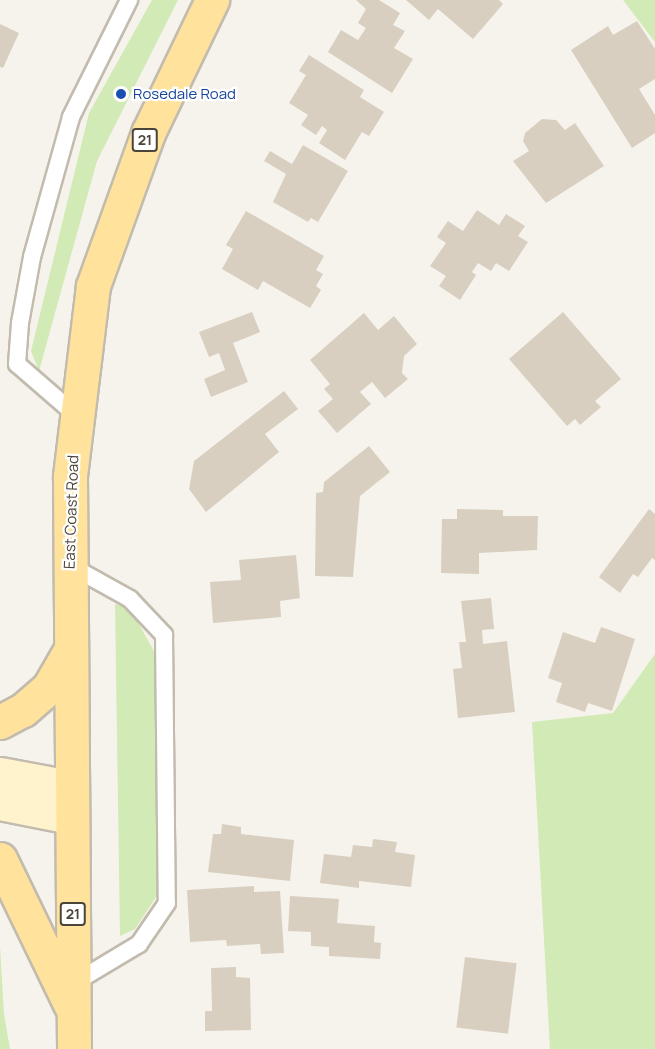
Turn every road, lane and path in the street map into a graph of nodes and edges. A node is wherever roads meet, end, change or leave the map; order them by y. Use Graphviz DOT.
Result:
graph roads {
  1 [pos="129,0"];
  2 [pos="212,0"];
  3 [pos="77,416"];
  4 [pos="69,565"];
  5 [pos="69,653"];
  6 [pos="0,722"];
  7 [pos="0,774"];
  8 [pos="70,802"];
  9 [pos="0,803"];
  10 [pos="0,859"];
  11 [pos="74,997"];
  12 [pos="74,1049"];
  1 -- 3 [label="lane"];
  2 -- 3 [label="main road, East Coast Road / 21"];
  3 -- 4 [label="main road, East Coast Road / 21"];
  4 -- 5 [label="main road, East Coast Road / 21"];
  4 -- 11 [label="lane"];
  5 -- 6 [label="main road"];
  5 -- 8 [label="main road, East Coast Road / 21"];
  7 -- 8 [label="main road"];
  8 -- 9 [label="main road"];
  8 -- 11 [label="main road, East Coast Road / 21"];
  10 -- 11 [label="main road"];
  11 -- 12 [label="main road, East Coast Road / 21"];
}
